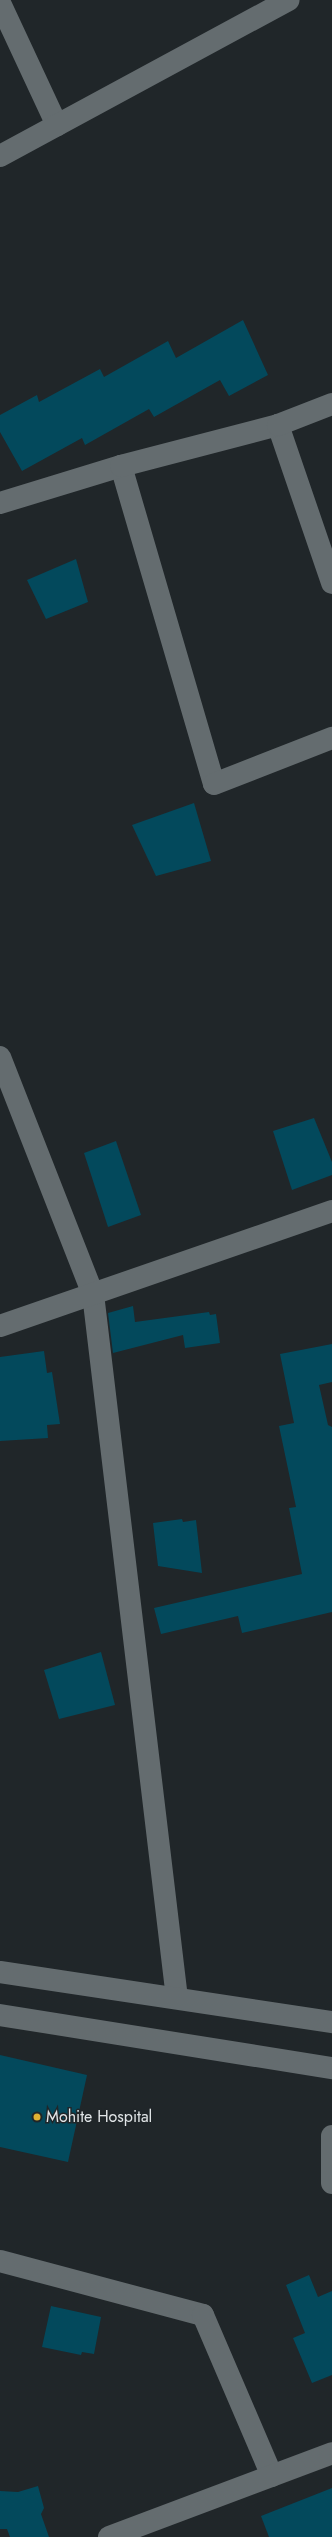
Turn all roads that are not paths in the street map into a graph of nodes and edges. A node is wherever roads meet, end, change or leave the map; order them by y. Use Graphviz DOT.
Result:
graph roads {
  1 [pos="289,0"];
  2 [pos="0,3"];
  3 [pos="57,125"];
  4 [pos="0,156"];
  5 [pos="332,404"];
  6 [pos="278,425"];
  7 [pos="121,466"];
  8 [pos="0,503"];
  9 [pos="332,583"];
  10 [pos="332,738"];
  11 [pos="0,1057"];
  12 [pos="332,1211"];
  13 [pos="93,1294"];
  14 [pos="0,1326"];
  15 [pos="0,1972"];
  16 [pos="177,1998"];
  17 [pos="0,2015"];
  18 [pos="332,2022"];
  19 [pos="332,2068"];
  20 [pos="332,2136"];
  21 [pos="332,2184"];
  22 [pos="0,2261"];
  23 [pos="332,2453"];
  24 [pos="272,2476"];
  25 [pos="109,2537"];
  1 -- 3 [label="street"];
  2 -- 3 [label="street"];
  3 -- 4 [label="street"];
  5 -- 6 [label="street"];
  6 -- 7 [label="street"];
  6 -- 9 [label="street"];
  7 -- 8 [label="street"];
  7 -- 10 [label="street"];
  11 -- 13 [label="street"];
  12 -- 13 [label="street"];
  13 -- 14 [label="street"];
  13 -- 16 [label="street"];
  15 -- 16 [label="street"];
  16 -- 18 [label="street"];
  17 -- 19 [label="street"];
  20 -- 21 [label="street"];
  22 -- 24 [label="street"];
  23 -- 24 [label="street"];
  24 -- 25 [label="street"];
}
